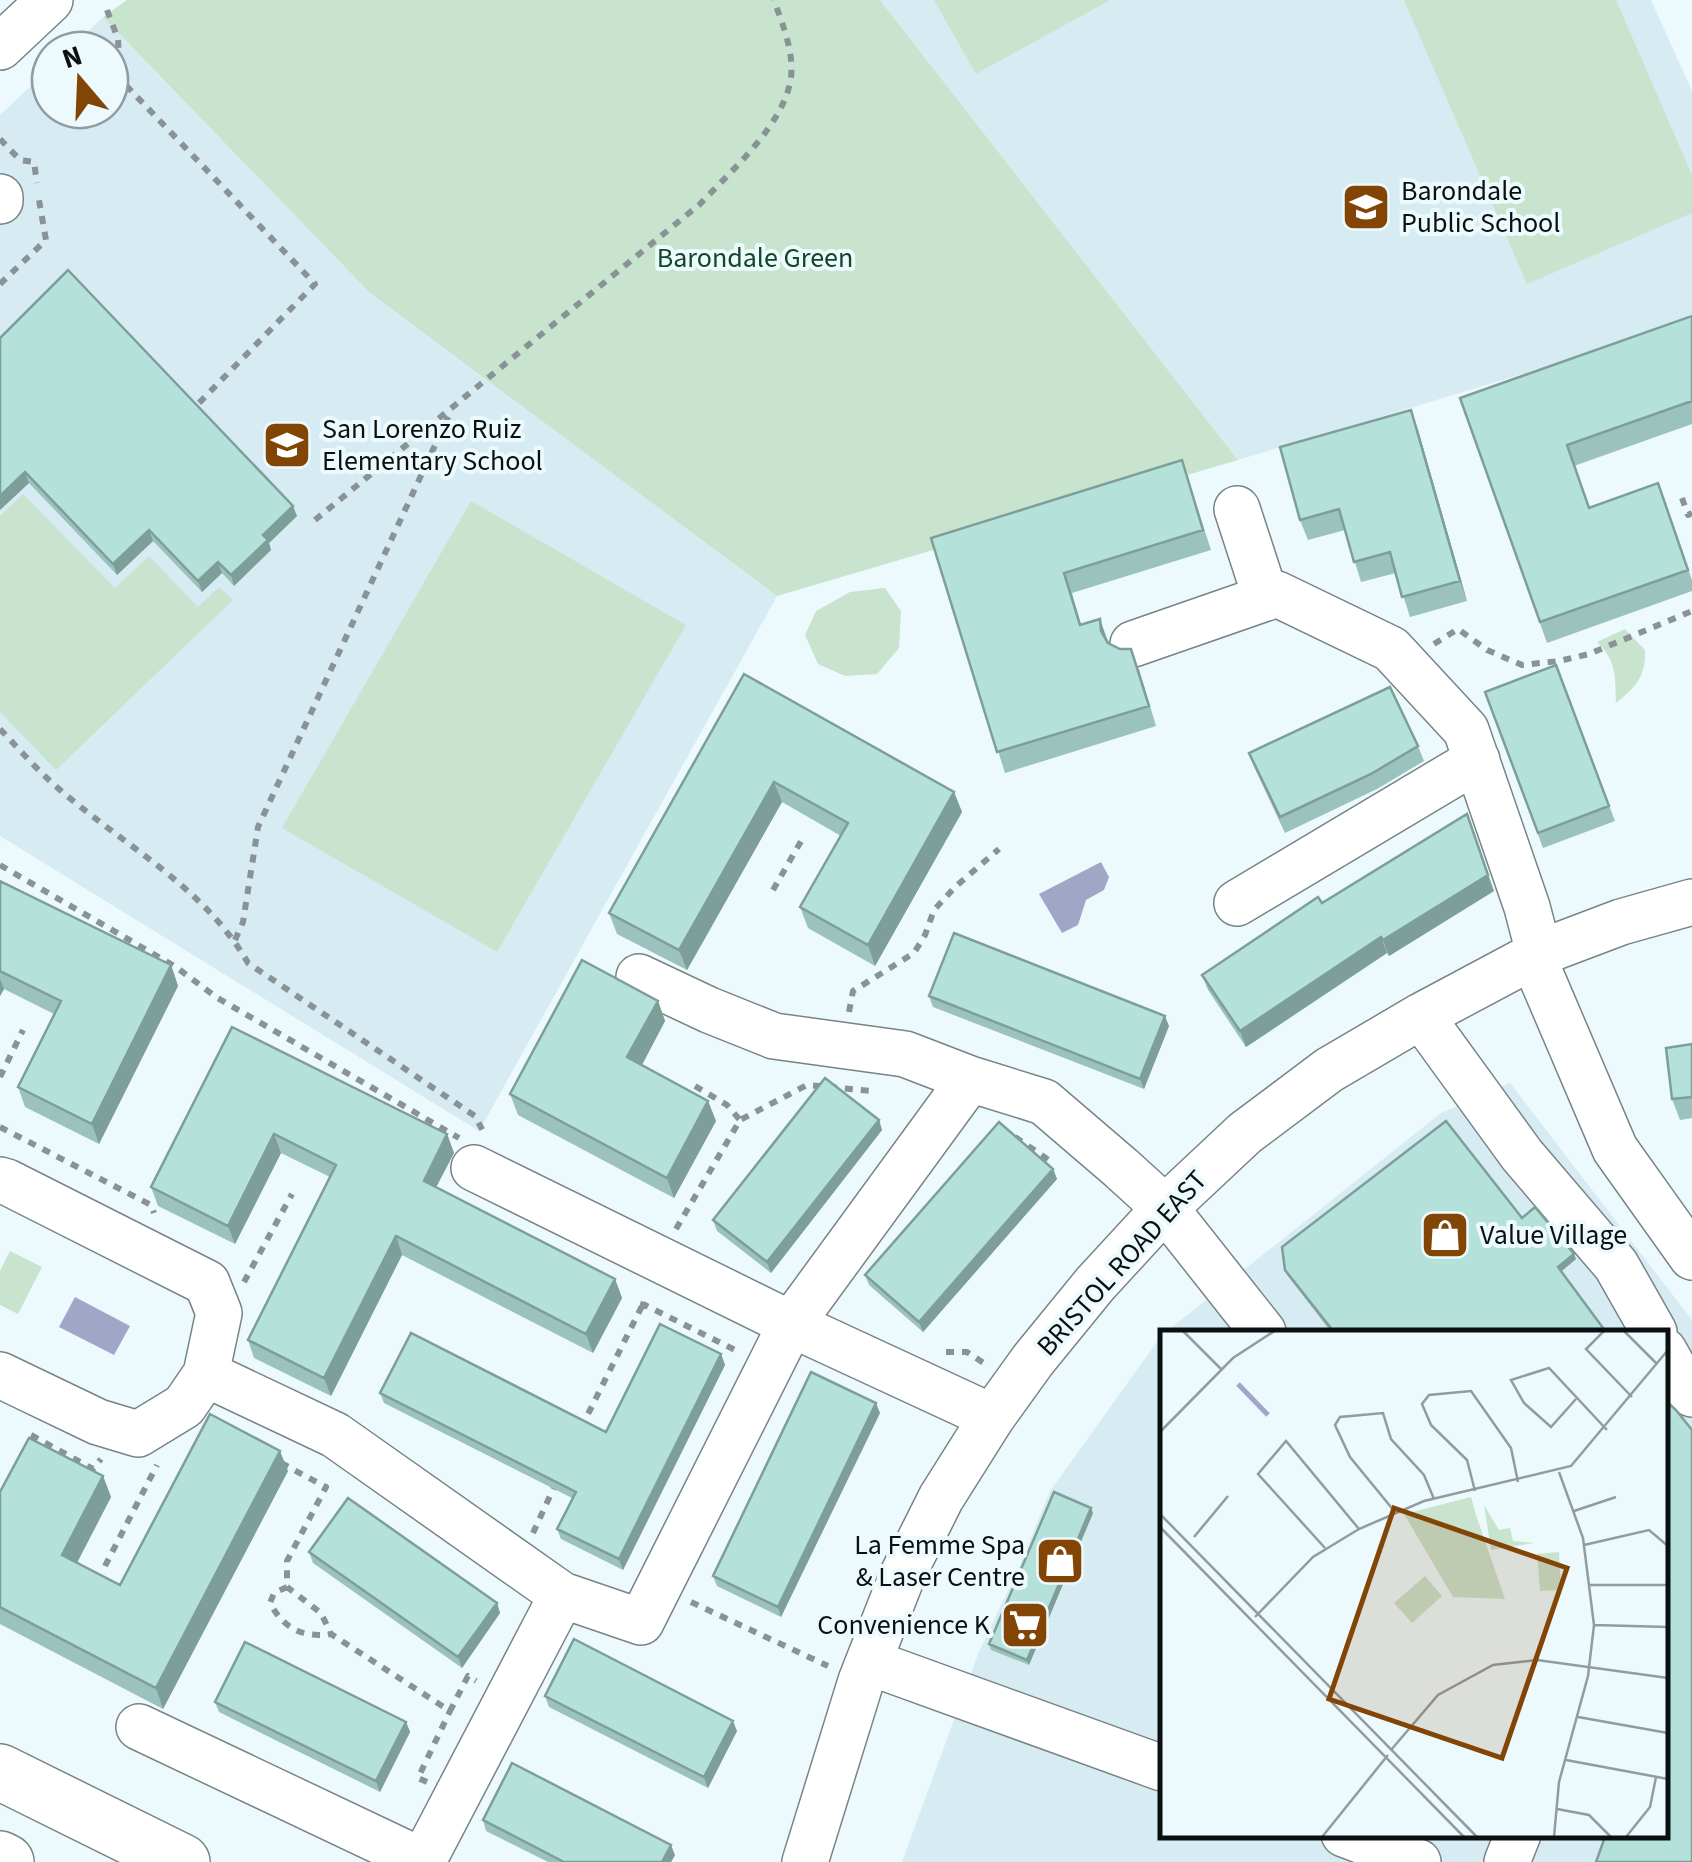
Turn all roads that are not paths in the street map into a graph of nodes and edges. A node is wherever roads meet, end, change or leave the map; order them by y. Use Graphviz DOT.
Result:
graph roads {
  1 [pos="1237,509"];
  2 [pos="1266,598"];
  3 [pos="1133,644"];
  4 [pos="1478,760"];
  5 [pos="1692,902"];
  6 [pos="1238,903"];
  7 [pos="1536,955"];
  8 [pos="639,976"];
  9 [pos="1421,1016"];
  10 [pos="970,1078"];
  11 [pos="478,1159"];
  12 [pos="0,1180"];
  13 [pos="1165,1208"];
  14 [pos="1692,1257"];
  15 [pos="790,1324"];
  16 [pos="1261,1330"];
  17 [pos="1653,1330"];
  18 [pos="1667,1356"];
  19 [pos="206,1374"];
  20 [pos="0,1376"];
  21 [pos="1692,1394"];
  22 [pos="992,1417"];
  23 [pos="562,1595"];
  24 [pos="864,1671"];
  25 [pos="139,1727"];
  26 [pos="1160,1767"];
  27 [pos="0,1772"];
  28 [pos="1325,1837"];
  29 [pos="1352,1837"];
  30 [pos="1517,1837"];
  31 [pos="182,1862"];
  32 [pos="424,1862"];
  33 [pos="805,1862"];
  34 [pos="1317,1862"];
  35 [pos="1418,1862"];
  36 [pos="1507,1862"];
  1 -- 2 [label="street"];
  2 -- 3 [label="street"];
  2 -- 4 [label="street"];
  4 -- 6 [label="street"];
  4 -- 7 [label="street"];
  5 -- 7 [label="street, BRISTOL ROAD EAST"];
  7 -- 9 [label="street, BRISTOL ROAD EAST"];
  7 -- 14 [label="street"];
  8 -- 10 [label="street"];
  9 -- 13 [label="street, BRISTOL ROAD EAST"];
  9 -- 17 [label="street"];
  10 -- 13 [label="street"];
  10 -- 15 [label="street"];
  11 -- 15 [label="street"];
  12 -- 19 [label="street"];
  13 -- 16 [label="street"];
  13 -- 22 [label="street, BRISTOL ROAD EAST"];
  15 -- 22 [label="street"];
  15 -- 23 [label="street"];
  18 -- 21 [label="street"];
  19 -- 20 [label="street"];
  19 -- 23 [label="street"];
  22 -- 24 [label="street, BRISTOL ROAD EAST"];
  23 -- 32 [label="street"];
  24 -- 26 [label="street"];
  24 -- 33 [label="street, BRISTOL ROAD EAST"];
  25 -- 32 [label="street"];
  27 -- 31 [label="main road"];
  28 -- 34 [label="street"];
  29 -- 35 [label="street"];
  30 -- 36 [label="street"];
}
